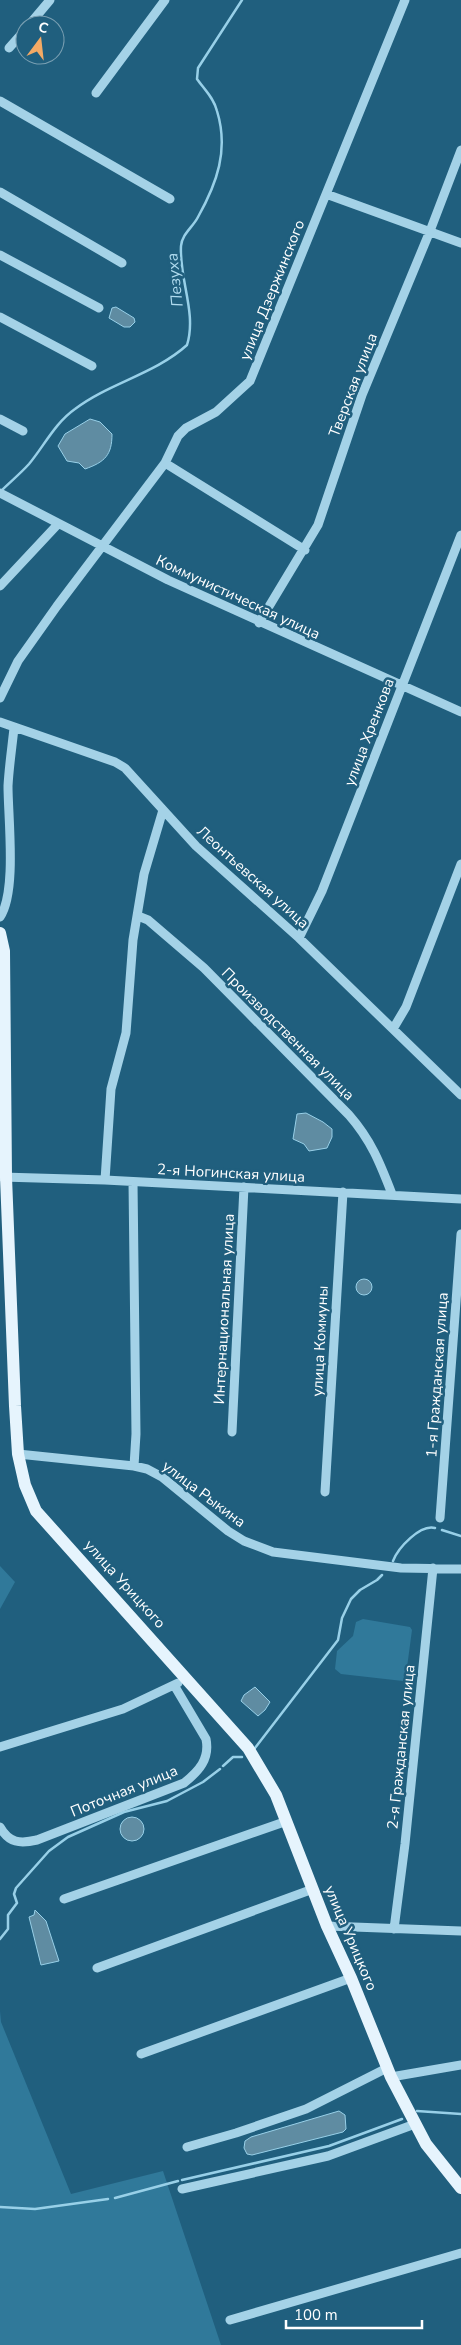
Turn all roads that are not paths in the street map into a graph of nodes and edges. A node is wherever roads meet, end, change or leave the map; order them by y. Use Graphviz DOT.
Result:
graph roads {
  1 [pos="50,0"];
  2 [pos="165,0"];
  3 [pos="405,0"];
  4 [pos="37,15"];
  5 [pos="15,41"];
  6 [pos="8,48"];
  7 [pos="96,93"];
  8 [pos="0,101"];
  9 [pos="461,150"];
  10 [pos="0,192"];
  11 [pos="326,194"];
  12 [pos="170,199"];
  13 [pos="430,231"];
  14 [pos="461,244"];
  15 [pos="0,254"];
  16 [pos="122,263"];
  17 [pos="99,308"];
  18 [pos="0,317"];
  19 [pos="92,366"];
  20 [pos="0,419"];
  21 [pos="23,431"];
  22 [pos="165,463"];
  23 [pos="4,495"];
  24 [pos="58,524"];
  25 [pos="461,535"];
  26 [pos="102,546"];
  27 [pos="305,550"];
  28 [pos="0,586"];
  29 [pos="259,623"];
  30 [pos="401,686"];
  31 [pos="0,698"];
  32 [pos="461,712"];
  33 [pos="0,722"];
  34 [pos="14,728"];
  35 [pos="163,810"];
  36 [pos="461,864"];
  37 [pos="138,916"];
  38 [pos="0,917"];
  39 [pos="0,933"];
  40 [pos="299,938"];
  41 [pos="393,1029"];
  42 [pos="461,1095"];
  43 [pos="3,1177"];
  44 [pos="105,1180"];
  45 [pos="133,1182"];
  46 [pos="244,1187"];
  47 [pos="343,1192"];
  48 [pos="392,1194"];
  49 [pos="461,1199"];
  50 [pos="461,1234"];
  51 [pos="232,1432"];
  52 [pos="18,1454"];
  53 [pos="134,1466"];
  54 [pos="325,1492"];
  55 [pos="440,1518"];
  56 [pos="433,1568"];
  57 [pos="461,1569"];
  58 [pos="187,1678"];
  59 [pos="174,1685"];
  60 [pos="0,1747"];
  61 [pos="287,1821"];
  62 [pos="0,1826"];
  63 [pos="313,1889"];
  64 [pos="64,1899"];
  65 [pos="327,1926"];
  66 [pos="394,1929"];
  67 [pos="461,1931"];
  68 [pos="97,1968"];
  69 [pos="351,1978"];
  70 [pos="141,2054"];
  71 [pos="461,2064"];
  72 [pos="389,2072"];
  73 [pos="415,2124"];
  74 [pos="187,2147"];
  75 [pos="461,2188"];
  76 [pos="182,2189"];
  77 [pos="461,2253"];
  78 [pos="230,2320"];
  1 -- 4 [label="street"];
  2 -- 7 [label="street"];
  3 -- 11 [label="street, улица Дзержинского"];
  5 -- 6 [label="street"];
  8 -- 12 [label="street"];
  9 -- 13 [label="street, Тверская улица"];
  10 -- 16 [label="street"];
  11 -- 13 [label="street"];
  11 -- 22 [label="street, улица Дзержинского"];
  13 -- 14 [label="street"];
  13 -- 27 [label="street, Тверская улица"];
  15 -- 17 [label="street"];
  18 -- 19 [label="street"];
  20 -- 21 [label="street"];
  22 -- 26 [label="street, улица Дзержинского"];
  22 -- 27 [label="street"];
  23 -- 24 [label="street, Коммунистическая улица"];
  24 -- 26 [label="street, Коммунистическая улица"];
  24 -- 28 [label="street"];
  25 -- 30 [label="street, улица Хренкова"];
  26 -- 29 [label="street, Коммунистическая улица"];
  26 -- 31 [label="street, улица Дзержинского"];
  27 -- 29 [label="street, Тверская улица"];
  29 -- 30 [label="street, Коммунистическая улица"];
  30 -- 32 [label="street, Коммунистическая улица"];
  30 -- 40 [label="street, улица Хренкова"];
  33 -- 34 [label="street, Леонтьевская улица"];
  34 -- 35 [label="street, Леонтьевская улица"];
  34 -- 38 [label="street"];
  35 -- 37 [label="street"];
  35 -- 40 [label="street, Леонтьевская улица"];
  36 -- 41 [label="street"];
  37 -- 44 [label="street"];
  37 -- 48 [label="street, Производственная улица"];
  39 -- 43 [label="main road, улица Урицкого"];
  40 -- 41 [label="street, Леонтьевская улица"];
  41 -- 42 [label="street, Леонтьевская улица"];
  43 -- 44 [label="street, 2-я Ногинская улица"];
  43 -- 52 [label="main road, улица Урицкого"];
  44 -- 45 [label="street, 2-я Ногинская улица"];
  45 -- 46 [label="street, 2-я Ногинская улица"];
  45 -- 53 [label="street"];
  46 -- 47 [label="street, 2-я Ногинская улица"];
  46 -- 51 [label="street, Интернациональная улица"];
  47 -- 48 [label="street, 2-я Ногинская улица"];
  47 -- 54 [label="street, улица Коммуны"];
  48 -- 49 [label="street, 2-я Ногинская улица"];
  50 -- 55 [label="street, 1-я Гражданская улица"];
  52 -- 53 [label="street, улица Рыкина"];
  52 -- 58 [label="main road, улица Урицкого"];
  53 -- 56 [label="street, улица Рыкина"];
  56 -- 57 [label="street, улица Рыкина"];
  56 -- 66 [label="street, 2-я Гражданская улица"];
  58 -- 59 [label="street"];
  58 -- 61 [label="main road, улица Урицкого"];
  59 -- 60 [label="street"];
  59 -- 62 [label="street, Поточная улица"];
  61 -- 63 [label="main road, улица Урицкого"];
  61 -- 64 [label="street"];
  63 -- 65 [label="main road, улица Урицкого"];
  63 -- 68 [label="street"];
  65 -- 66 [label="street"];
  65 -- 69 [label="main road, улица Урицкого"];
  66 -- 67 [label="street"];
  69 -- 70 [label="street"];
  69 -- 72 [label="main road, улица Урицкого"];
  71 -- 72 [label="street"];
  72 -- 73 [label="main road, улица Урицкого"];
  72 -- 74 [label="street"];
  73 -- 75 [label="main road, улица Урицкого"];
  73 -- 76 [label="street"];
  77 -- 78 [label="street"];
}
